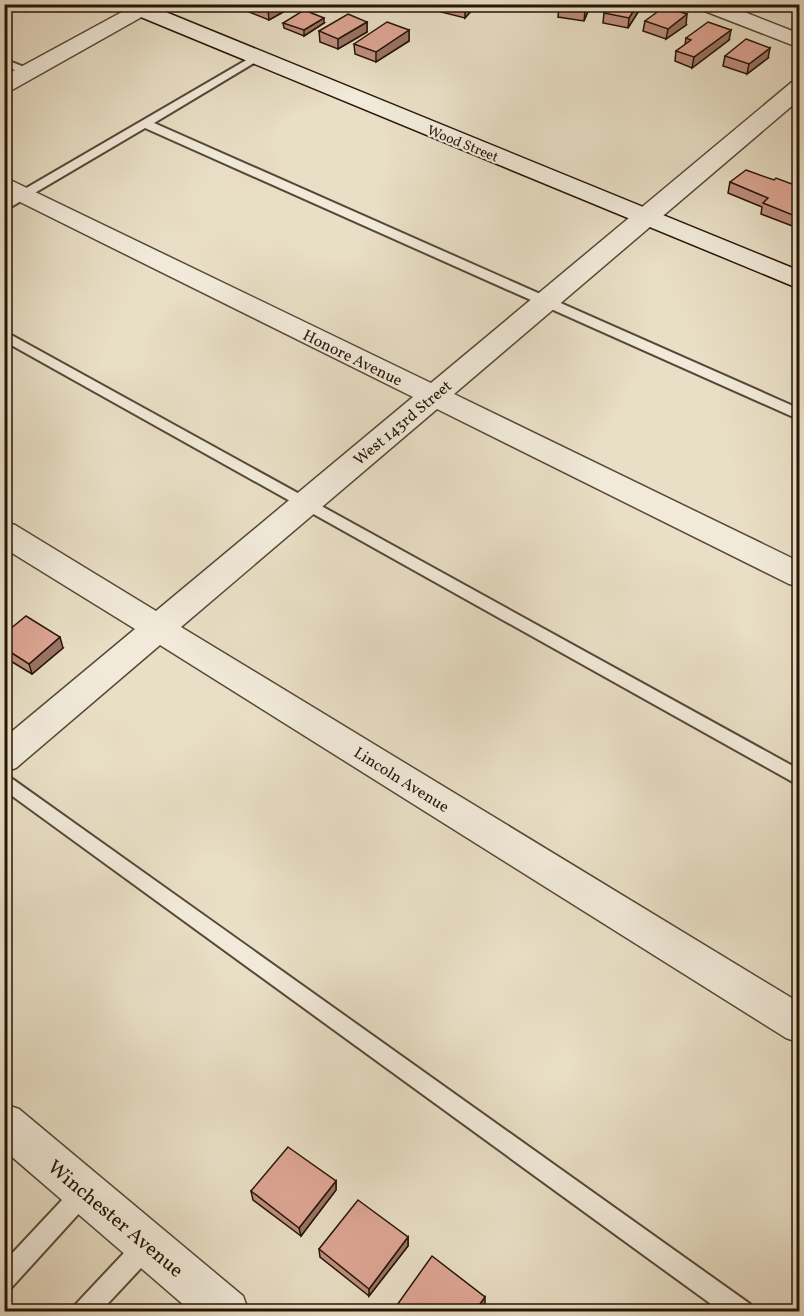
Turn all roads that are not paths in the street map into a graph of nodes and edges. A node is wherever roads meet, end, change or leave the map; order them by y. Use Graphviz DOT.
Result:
graph roads {
  1 [pos="704,4"];
  2 [pos="133,8"];
  3 [pos="800,42"];
  4 [pos="255,57"];
  5 [pos="4,62"];
  6 [pos="28,72"];
  7 [pos="4,85"];
  8 [pos="800,87"];
  9 [pos="144,123"];
  10 [pos="11,195"];
  11 [pos="645,217"];
  12 [pos="800,281"];
  13 [pos="545,302"];
  14 [pos="4,335"];
  15 [pos="433,396"];
  16 [pos="800,415"];
  17 [pos="306,504"];
  18 [pos="4,533"];
  19 [pos="800,576"];
  20 [pos="158,629"];
  21 [pos="4,758"];
  22 [pos="800,779"];
  23 [pos="4,780"];
  24 [pos="800,1025"];
  25 [pos="4,1124"];
  26 [pos="85,1191"];
  27 [pos="147,1244"];
  28 [pos="4,1279"];
  29 [pos="84,1311"];
  30 [pos="227,1311"];
  31 [pos="742,1311"];
  1 -- 3 [label="street"];
  2 -- 4 [label="street, Wood Street"];
  2 -- 6 [label="street"];
  4 -- 9 [label="lane"];
  4 -- 11 [label="street, Wood Street"];
  5 -- 6 [label="lane"];
  6 -- 7 [label="street"];
  8 -- 11 [label="street, West 143rd Street"];
  9 -- 10 [label="lane"];
  9 -- 13 [label="lane"];
  10 -- 15 [label="street, Honore Avenue"];
  11 -- 12 [label="street, Wood Street"];
  11 -- 13 [label="street, West 143rd Street"];
  13 -- 15 [label="street, West 143rd Street"];
  13 -- 16 [label="lane"];
  14 -- 17 [label="lane"];
  15 -- 17 [label="street, West 143rd Street"];
  15 -- 19 [label="street, Honore Avenue"];
  17 -- 20 [label="street, West 143rd Street"];
  17 -- 22 [label="lane"];
  18 -- 20 [label="street, Lincoln Avenue"];
  20 -- 21 [label="street, West 143rd Street"];
  20 -- 24 [label="street, Lincoln Avenue"];
  23 -- 31 [label="lane"];
  25 -- 26 [label="street, Winchester Avenue"];
  26 -- 27 [label="street, Winchester Avenue"];
  26 -- 28 [label="lane"];
  27 -- 29 [label="lane"];
  27 -- 30 [label="street, Winchester Avenue"];
}
